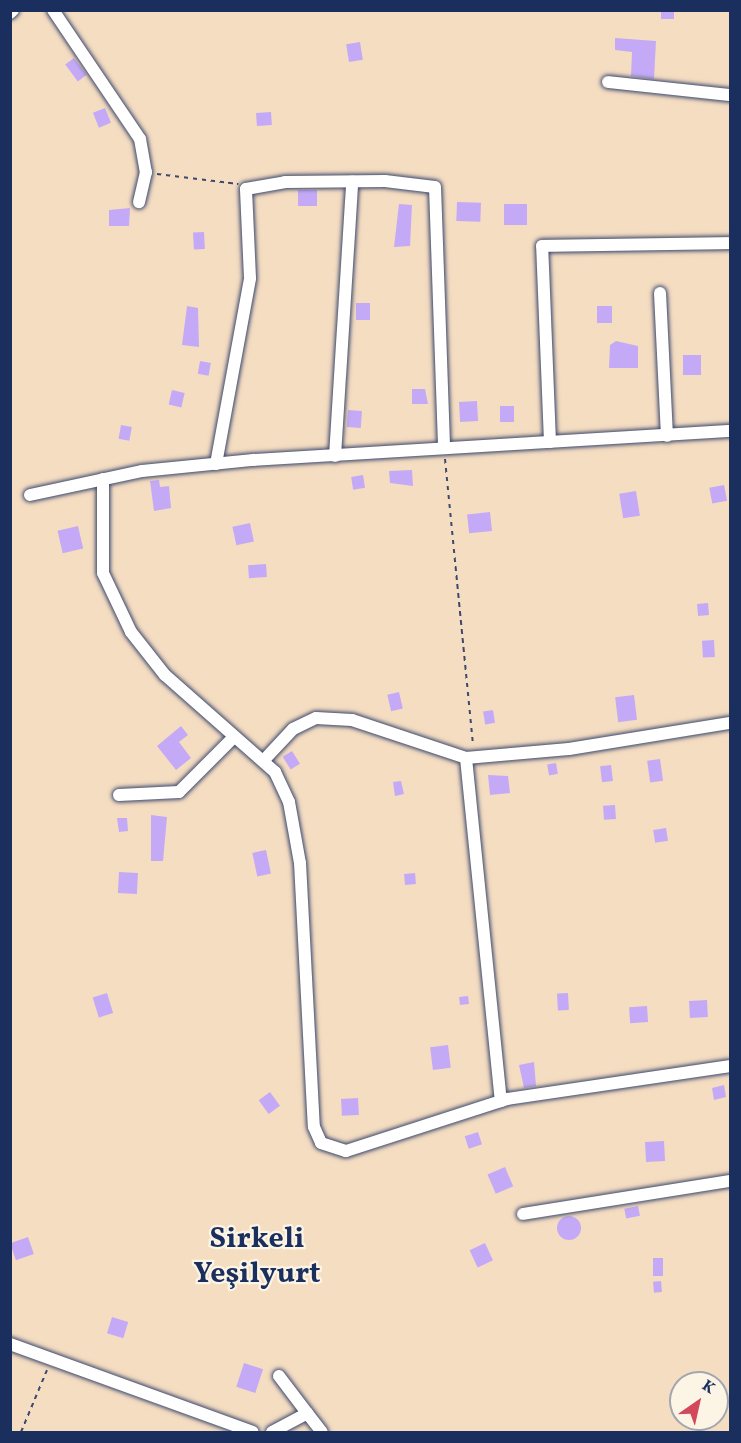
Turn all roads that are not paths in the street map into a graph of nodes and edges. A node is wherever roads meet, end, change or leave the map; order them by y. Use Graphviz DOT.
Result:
graph roads {
  1 [pos="53,10"];
  2 [pos="608,82"];
  3 [pos="730,96"];
  4 [pos="352,182"];
  5 [pos="139,202"];
  6 [pos="730,243"];
  7 [pos="660,293"];
  8 [pos="730,431"];
  9 [pos="667,436"];
  10 [pos="550,442"];
  11 [pos="444,448"];
  12 [pos="334,456"];
  13 [pos="216,464"];
  14 [pos="103,479"];
  15 [pos="30,495"];
  16 [pos="730,723"];
  17 [pos="234,737"];
  18 [pos="470,758"];
  19 [pos="264,760"];
  20 [pos="118,795"];
  21 [pos="730,1066"];
  22 [pos="501,1101"];
  23 [pos="730,1181"];
  24 [pos="523,1214"];
  25 [pos="10,1344"];
  26 [pos="279,1376"];
  27 [pos="307,1413"];
  28 [pos="253,1432"];
  29 [pos="272,1432"];
  30 [pos="322,1432"];
  1 -- 5 [label="street"];
  2 -- 3 [label="street"];
  4 -- 11 [label="street"];
  4 -- 12 [label="street"];
  4 -- 13 [label="street"];
  6 -- 10 [label="street"];
  7 -- 9 [label="street"];
  8 -- 9 [label="street"];
  9 -- 10 [label="street"];
  10 -- 11 [label="street"];
  11 -- 12 [label="street"];
  12 -- 13 [label="street"];
  13 -- 14 [label="street"];
  14 -- 15 [label="street"];
  14 -- 17 [label="street"];
  16 -- 18 [label="street"];
  17 -- 19 [label="street"];
  17 -- 20 [label="street"];
  18 -- 19 [label="street"];
  18 -- 22 [label="street"];
  19 -- 22 [label="street"];
  21 -- 22 [label="street"];
  23 -- 24 [label="street"];
  25 -- 28 [label="street"];
  26 -- 27 [label="street"];
  27 -- 29 [label="street"];
  27 -- 30 [label="street"];
}
